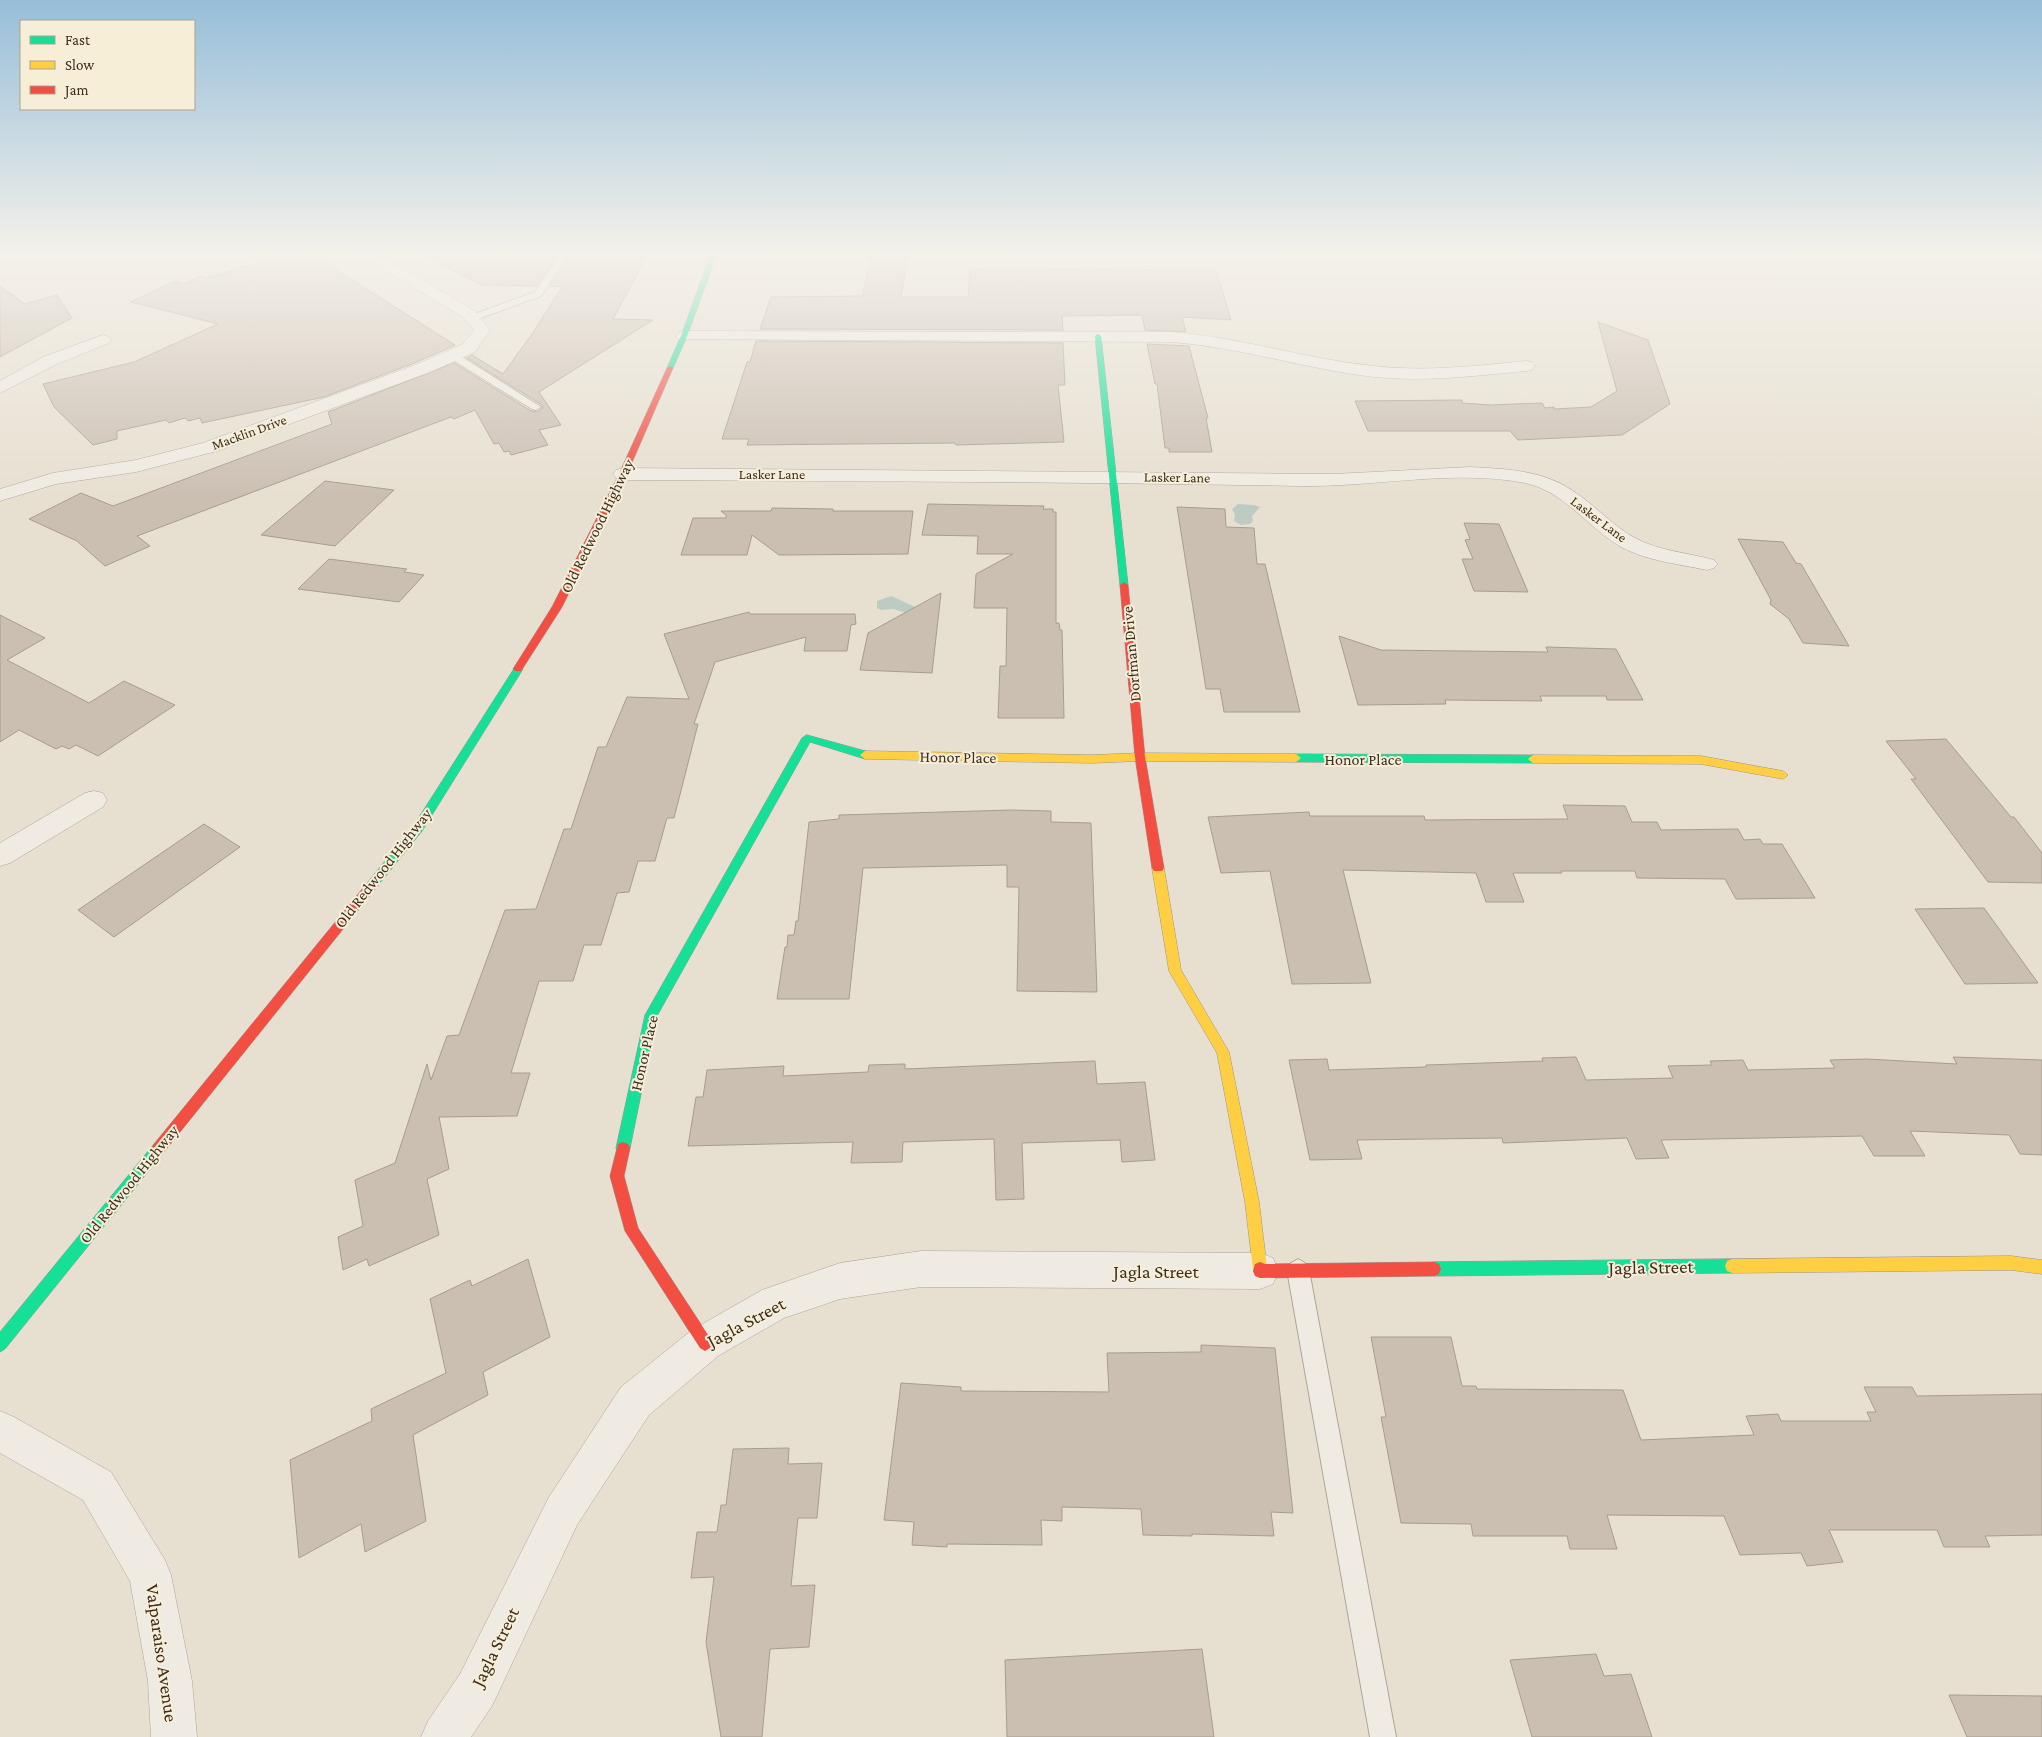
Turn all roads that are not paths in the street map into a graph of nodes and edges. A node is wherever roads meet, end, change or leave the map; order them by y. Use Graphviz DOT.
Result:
graph roads {
  1 [pos="473,335"];
  2 [pos="684,336"];
  3 [pos="1098,336"];
  4 [pos="103,340"];
  5 [pos="452,355"];
  6 [pos="1526,366"];
  7 [pos="0,388"];
  8 [pos="536,407"];
  9 [pos="623,474"];
  10 [pos="1114,476"];
  11 [pos="0,495"];
  12 [pos="1706,564"];
  13 [pos="1140,758"];
  14 [pos="1783,775"];
  15 [pos="94,800"];
  16 [pos="0,856"];
  17 [pos="2042,1267"];
  18 [pos="1298,1270"];
  19 [pos="1260,1271"];
  20 [pos="705,1343"];
  21 [pos="0,1344"];
  22 [pos="0,1431"];
  23 [pos="174,1737"];
  24 [pos="444,1737"];
  25 [pos="1383,1737"];
  1 -- 5 [label="street, Macklin Drive"];
  2 -- 3 [label="street"];
  2 -- 9 [label="street, Old Redwood Highway"];
  3 -- 6 [label="street"];
  3 -- 10 [label="street, Dorfman Drive"];
  4 -- 7 [label="street"];
  5 -- 8 [label="lane"];
  5 -- 11 [label="street, Macklin Drive"];
  9 -- 10 [label="street, Lasker Lane"];
  9 -- 21 [label="street, Old Redwood Highway"];
  10 -- 12 [label="street, Lasker Lane"];
  10 -- 13 [label="street, Dorfman Drive"];
  13 -- 14 [label="street, Honor Place"];
  13 -- 19 [label="street, Dorfman Drive"];
  13 -- 20 [label="street, Honor Place"];
  15 -- 16 [label="street"];
  17 -- 18 [label="street, Jagla Street"];
  18 -- 19 [label="street, Jagla Street"];
  18 -- 25 [label="lane"];
  19 -- 20 [label="street, Jagla Street"];
  20 -- 24 [label="street, Jagla Street"];
  22 -- 23 [label="street, Valparaiso Avenue"];
}
